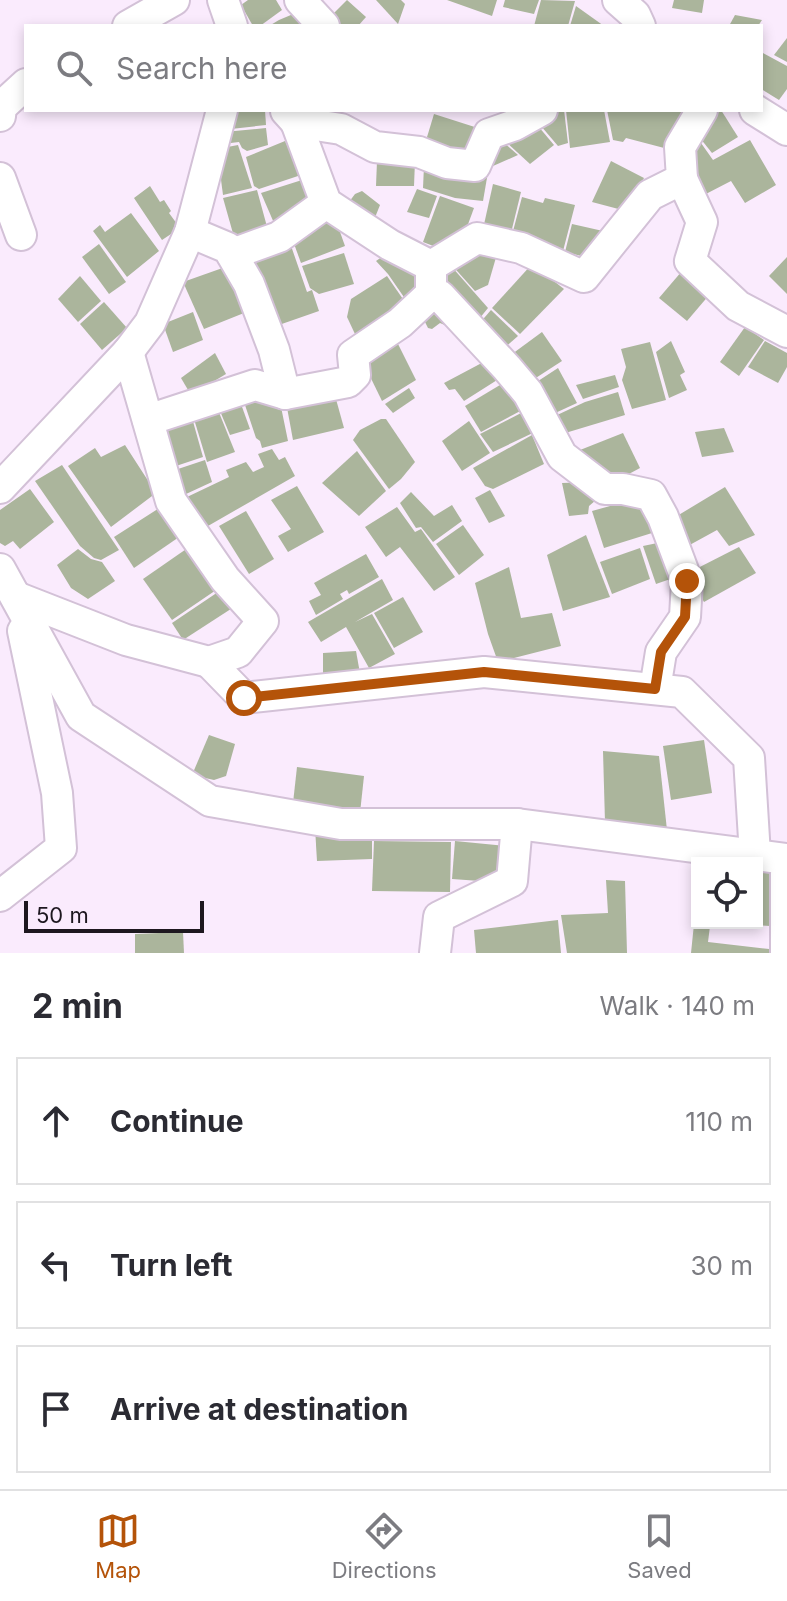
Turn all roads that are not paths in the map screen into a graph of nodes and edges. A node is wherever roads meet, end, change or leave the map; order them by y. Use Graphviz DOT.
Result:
graph roads {
  1 [pos="174,0"];
  2 [pos="223,0"];
  3 [pos="300,0"];
  4 [pos="132,24"];
  5 [pos="231,24"];
  6 [pos="322,24"];
  7 [pos="24,86"];
  8 [pos="221,112"];
  9 [pos="538,112"];
  10 [pos="701,112"];
  11 [pos="758,112"];
  12 [pos="0,116"];
  13 [pos="290,116"];
  14 [pos="787,130"];
  15 [pos="0,178"];
  16 [pos="682,179"];
  17 [pos="326,203"];
  18 [pos="190,232"];
  19 [pos="21,235"];
  20 [pos="232,254"];
  21 [pos="431,280"];
  22 [pos="787,332"];
  23 [pos="128,352"];
  24 [pos="285,394"];
  25 [pos="148,420"];
  26 [pos="0,488"];
  27 [pos="0,569"];
  28 [pos="16,597"];
  29 [pos="209,662"];
  30 [pos="655,689"];
  31 [pos="517,824"];
  32 [pos="755,855"];
  33 [pos="0,896"];
  34 [pos="435,953"];
  35 [pos="786,953"];
  1 -- 4 [label="street"];
  2 -- 5 [label="street"];
  3 -- 6 [label="street"];
  7 -- 12 [label="street"];
  8 -- 18 [label="street"];
  9 -- 13 [label="street"];
  10 -- 16 [label="street"];
  11 -- 14 [label="street"];
  13 -- 17 [label="street"];
  15 -- 19 [label="street"];
  16 -- 21 [label="street"];
  16 -- 22 [label="street"];
  17 -- 20 [label="street"];
  17 -- 21 [label="street"];
  18 -- 20 [label="street"];
  18 -- 23 [label="street"];
  20 -- 24 [label="street"];
  21 -- 24 [label="street"];
  21 -- 30 [label="street"];
  23 -- 25 [label="street"];
  23 -- 26 [label="street"];
  24 -- 25 [label="street"];
  25 -- 29 [label="street"];
  27 -- 28 [label="street"];
  28 -- 29 [label="street"];
  28 -- 31 [label="street"];
  28 -- 33 [label="street"];
  29 -- 30 [label="street"];
  30 -- 32 [label="street"];
  31 -- 32 [label="street"];
  31 -- 34 [label="street"];
  32 -- 35 [label="street"];
}
